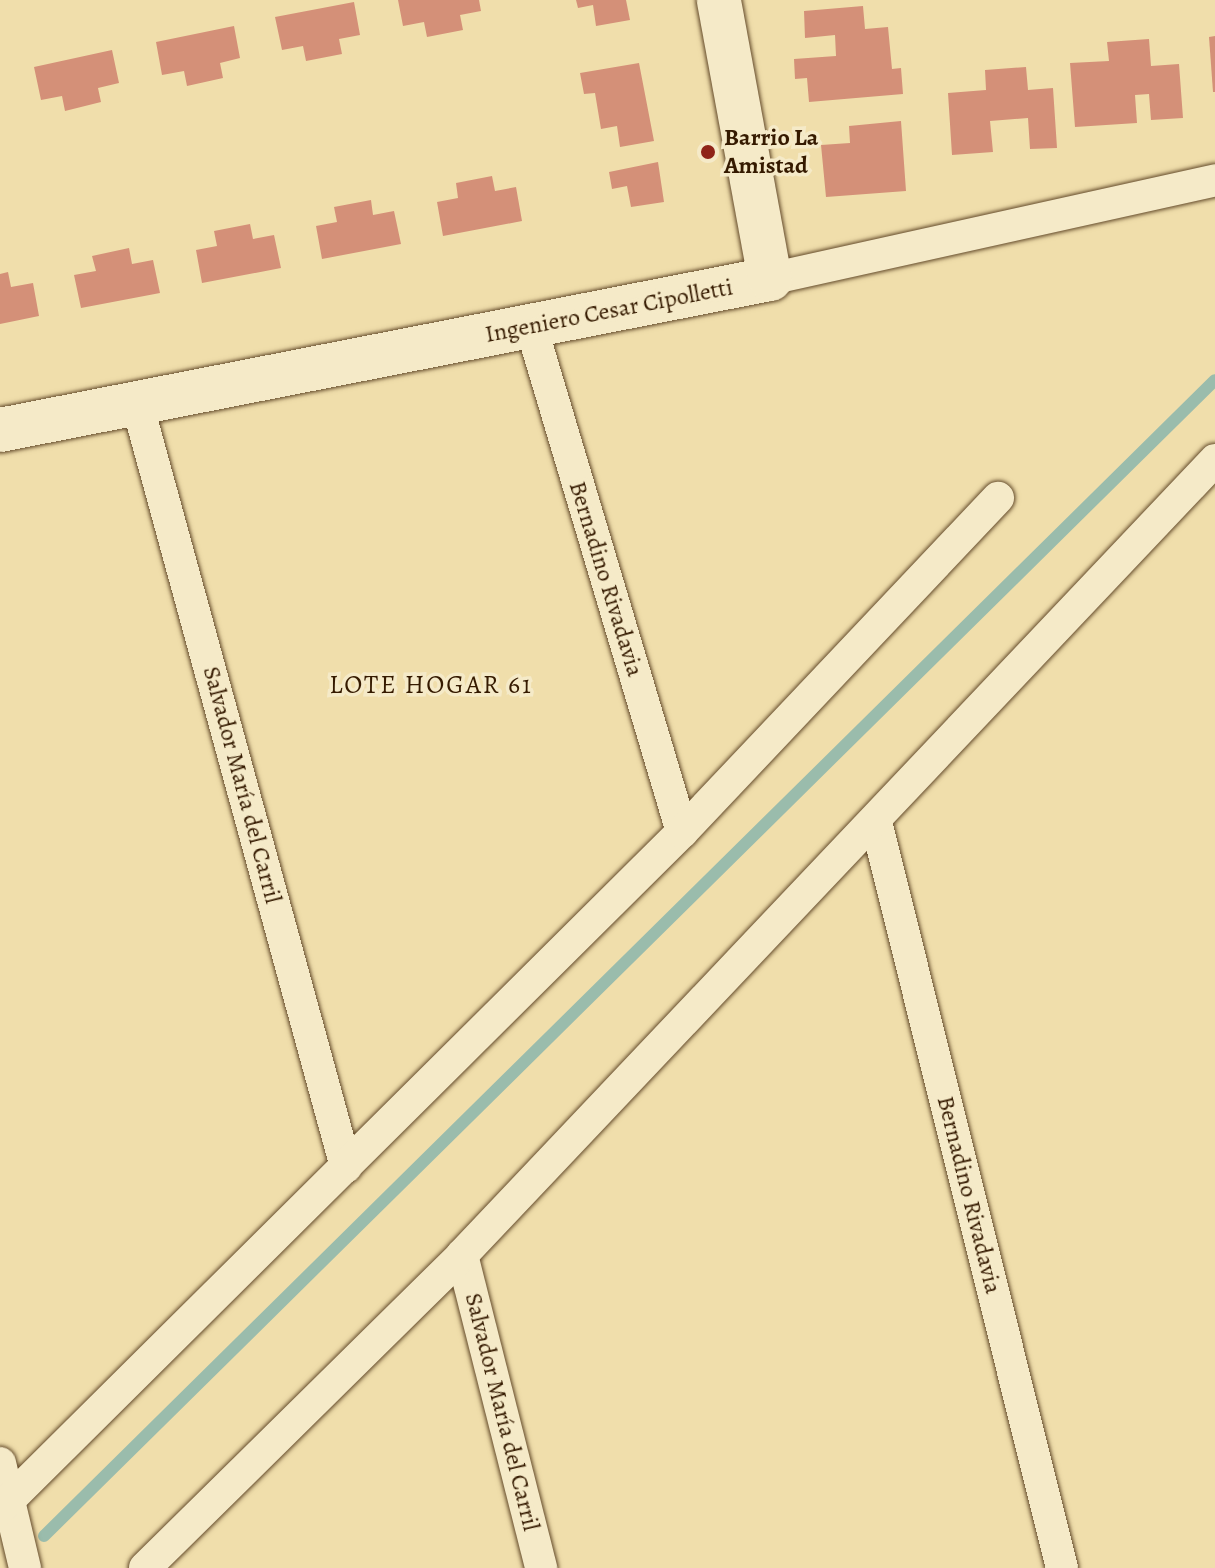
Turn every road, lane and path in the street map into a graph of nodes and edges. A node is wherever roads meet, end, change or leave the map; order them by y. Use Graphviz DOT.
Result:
graph roads {
  1 [pos="719,0"];
  2 [pos="1215,180"];
  3 [pos="770,279"];
  4 [pos="531,326"];
  5 [pos="137,403"];
  6 [pos="0,430"];
  7 [pos="1215,460"];
  8 [pos="998,498"];
  9 [pos="876,822"];
  10 [pos="682,832"];
  11 [pos="346,1167"];
  12 [pos="462,1255"];
  13 [pos="0,1463"];
  14 [pos="4,1504"];
  15 [pos="25,1568"];
  16 [pos="145,1568"];
  17 [pos="541,1568"];
  18 [pos="1062,1568"];
  1 -- 3 [label="street"];
  2 -- 3 [label="street, Ingeniero Cesar Cipolletti"];
  3 -- 4 [label="street, Ingeniero Cesar Cipolletti"];
  4 -- 5 [label="street, Ingeniero Cesar Cipolletti"];
  4 -- 10 [label="street, Bernadino Rivadavia"];
  5 -- 6 [label="street, Ingeniero Cesar Cipolletti"];
  5 -- 11 [label="street, Salvador María del Carril"];
  7 -- 9 [label="street"];
  8 -- 10 [label="street"];
  9 -- 12 [label="street"];
  9 -- 18 [label="street, Bernadino Rivadavia"];
  10 -- 11 [label="street"];
  11 -- 14 [label="street"];
  12 -- 16 [label="street"];
  12 -- 17 [label="street, Salvador María del Carril"];
  13 -- 14 [label="street"];
  14 -- 15 [label="street"];
}
